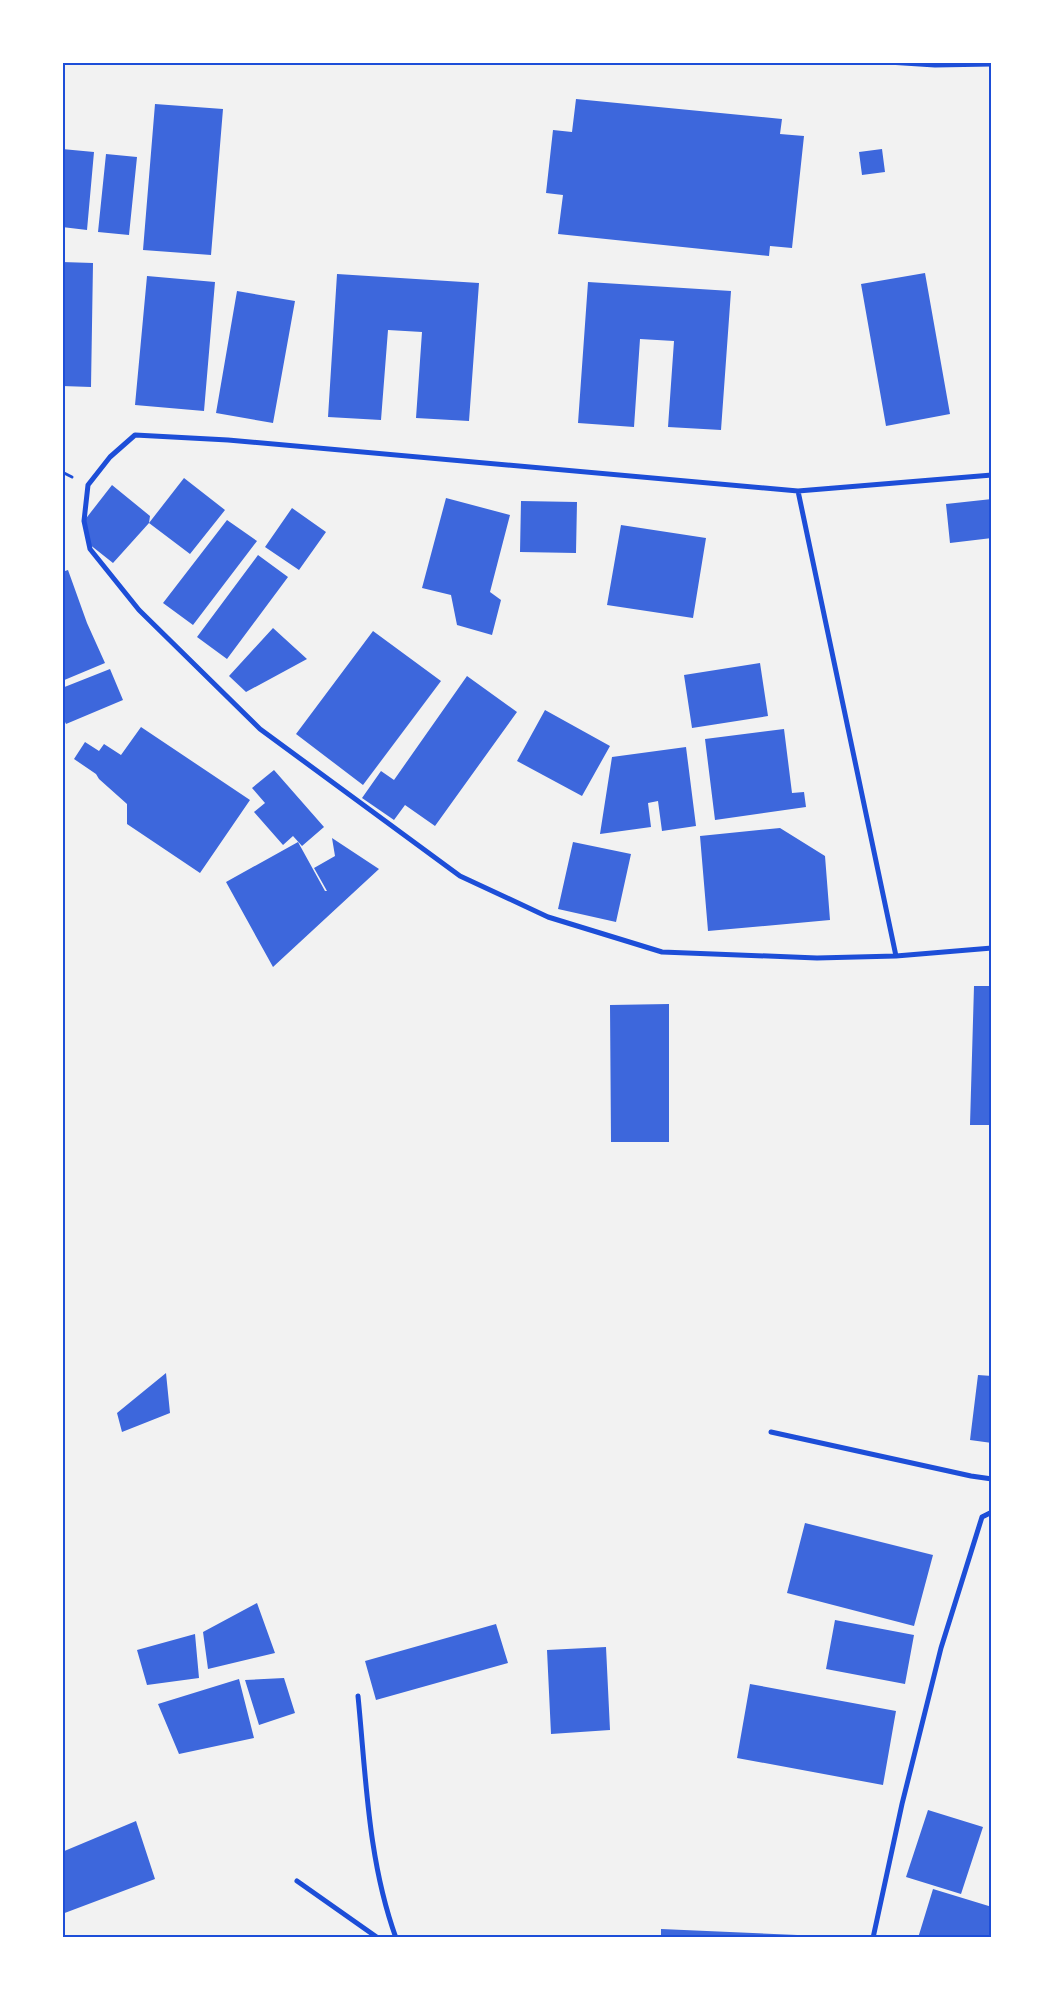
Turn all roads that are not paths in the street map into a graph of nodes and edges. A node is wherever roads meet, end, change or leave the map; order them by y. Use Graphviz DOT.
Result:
graph roads {
  1 [pos="888,62"];
  2 [pos="992,64"];
  3 [pos="992,475"];
  4 [pos="798,491"];
  5 [pos="992,948"];
  6 [pos="896,956"];
  7 [pos="771,1432"];
  8 [pos="992,1479"];
  9 [pos="992,1512"];
  10 [pos="358,1696"];
  11 [pos="297,1881"];
  12 [pos="378,1938"];
  13 [pos="396,1938"];
  14 [pos="873,1938"];
  1 -- 2 [label="street"];
  3 -- 4 [label="street"];
  4 -- 6 [label="street"];
  4 -- 6 [label="street"];
  5 -- 6 [label="street"];
  7 -- 8 [label="street"];
  9 -- 14 [label="street"];
  10 -- 13 [label="street"];
  11 -- 12 [label="street"];
}
